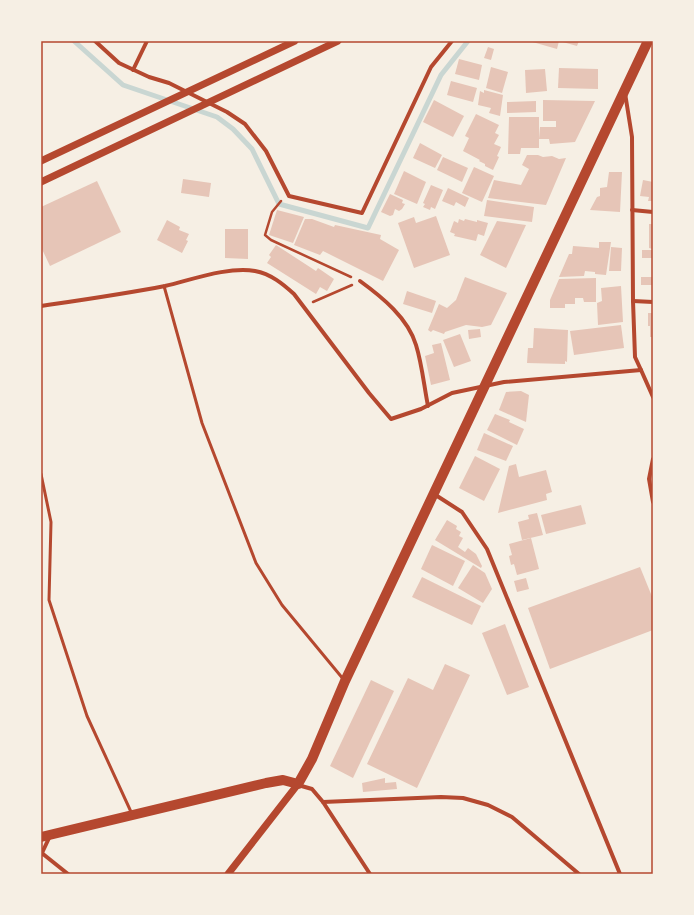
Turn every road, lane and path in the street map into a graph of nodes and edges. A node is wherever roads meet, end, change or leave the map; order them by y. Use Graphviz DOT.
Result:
graph roads {
  1 [pos="95,41"];
  2 [pos="147,41"];
  3 [pos="296,41"];
  4 [pos="338,41"];
  5 [pos="452,41"];
  6 [pos="648,41"];
  7 [pos="133,70"];
  8 [pos="625,90"];
  9 [pos="41,161"];
  10 [pos="41,182"];
  11 [pos="282,200"];
  12 [pos="632,210"];
  13 [pos="653,212"];
  14 [pos="360,281"];
  15 [pos="164,286"];
  16 [pos="632,301"];
  17 [pos="653,302"];
  18 [pos="41,306"];
  19 [pos="303,306"];
  20 [pos="641,370"];
  21 [pos="485,386"];
  22 [pos="653,397"];
  23 [pos="428,406"];
  24 [pos="653,459"];
  25 [pos="41,474"];
  26 [pos="434,494"];
  27 [pos="653,502"];
  28 [pos="345,682"];
  29 [pos="298,784"];
  30 [pos="323,802"];
  31 [pos="132,814"];
  32 [pos="51,835"];
  33 [pos="41,837"];
  34 [pos="42,855"];
  35 [pos="68,874"];
  36 [pos="228,874"];
  37 [pos="370,874"];
  38 [pos="579,874"];
  39 [pos="620,874"];
  1 -- 7 [label="street"];
  2 -- 7 [label="street"];
  3 -- 9 [label="street"];
  4 -- 10 [label="street"];
  5 -- 7 [label="street"];
  6 -- 8 [label="main road"];
  8 -- 12 [label="street"];
  8 -- 21 [label="main road"];
  11 -- 14 [label="path"];
  12 -- 13 [label="street"];
  12 -- 16 [label="street"];
  14 -- 19 [label="path"];
  14 -- 23 [label="street"];
  15 -- 18 [label="street"];
  15 -- 19 [label="street"];
  15 -- 28 [label="lane"];
  16 -- 17 [label="street"];
  16 -- 20 [label="street"];
  19 -- 23 [label="street"];
  20 -- 21 [label="street"];
  20 -- 22 [label="street"];
  21 -- 23 [label="street"];
  21 -- 26 [label="main road"];
  24 -- 27 [label="street"];
  25 -- 31 [label="lane"];
  26 -- 28 [label="main road"];
  26 -- 39 [label="street"];
  28 -- 29 [label="main road"];
  29 -- 30 [label="street"];
  29 -- 31 [label="main road"];
  29 -- 36 [label="street"];
  30 -- 37 [label="street"];
  30 -- 38 [label="street"];
  31 -- 32 [label="main road"];
  32 -- 33 [label="main road"];
  32 -- 34 [label="street"];
  34 -- 35 [label="street"];
}
